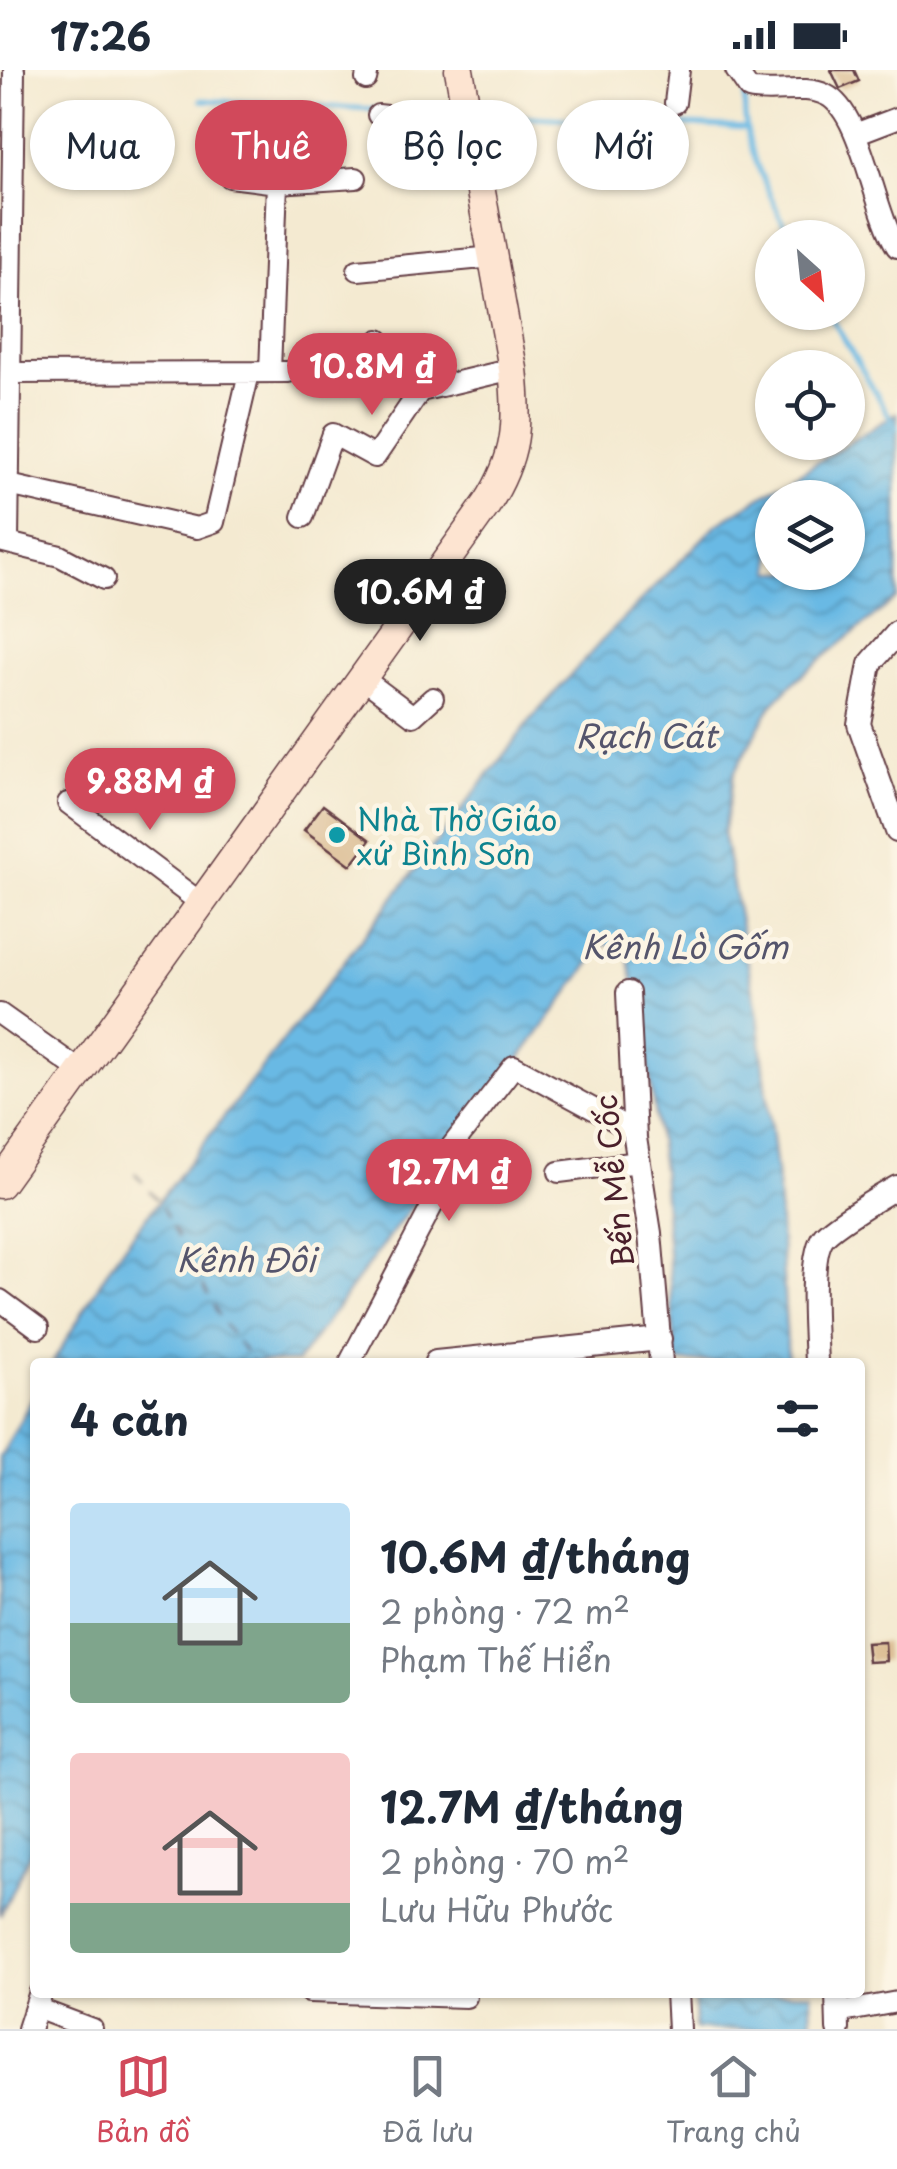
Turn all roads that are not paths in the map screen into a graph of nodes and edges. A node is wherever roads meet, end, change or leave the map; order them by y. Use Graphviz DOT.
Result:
graph roads {
  1 [pos="14,70"];
  2 [pos="679,70"];
  3 [pos="736,70"];
  4 [pos="462,93"];
  5 [pos="434,100"];
  6 [pos="675,100"];
  7 [pos="897,118"];
  8 [pos="855,134"];
  9 [pos="6,168"];
  10 [pos="356,178"];
  11 [pos="347,179"];
  12 [pos="278,190"];
  13 [pos="897,247"];
  14 [pos="493,257"];
  15 [pos="358,270"];
  16 [pos="379,340"];
  17 [pos="513,369"];
  18 [pos="269,372"];
  19 [pos="10,374"];
  20 [pos="420,391"];
  21 [pos="5,429"];
  22 [pos="9,485"];
  23 [pos="303,517"];
  24 [pos="4,541"];
  25 [pos="104,579"];
  26 [pos="897,633"];
  27 [pos="361,676"];
  28 [pos="433,698"];
  29 [pos="68,803"];
  30 [pos="897,831"];
  31 [pos="202,904"];
  32 [pos="628,992"];
  33 [pos="0,1014"];
  34 [pos="82,1072"];
  35 [pos="634,1131"];
  36 [pos="639,1162"];
  37 [pos="559,1172"];
  38 [pos="0,1184"];
  39 [pos="897,1187"];
  40 [pos="0,1300"];
  41 [pos="38,1328"];
  42 [pos="660,1351"];
  43 [pos="352,1358"];
  44 [pos="523,1358"];
  45 [pos="816,1358"];
  46 [pos="678,1998"];
  47 [pos="897,2002"];
  48 [pos="35,2010"];
  49 [pos="837,2011"];
  50 [pos="95,2026"];
  51 [pos="679,2029"];
  1 -- 9 [label="street"];
  2 -- 6 [label="street"];
  3 -- 8 [label="street"];
  4 -- 5 [label="street"];
  4 -- 14 [label="main road"];
  7 -- 8 [label="street"];
  8 -- 13 [label="street"];
  9 -- 19 [label="street"];
  10 -- 11 [label="street"];
  12 -- 18 [label="street"];
  14 -- 15 [label="street"];
  14 -- 17 [label="main road"];
  16 -- 20 [label="street"];
  17 -- 20 [label="street"];
  17 -- 27 [label="main road"];
  18 -- 19 [label="street"];
  18 -- 22 [label="street"];
  19 -- 21 [label="street"];
  20 -- 23 [label="street"];
  21 -- 22 [label="street"];
  22 -- 24 [label="street"];
  24 -- 25 [label="street"];
  26 -- 30 [label="street"];
  27 -- 28 [label="street"];
  27 -- 31 [label="main road"];
  29 -- 31 [label="street"];
  31 -- 34 [label="main road"];
  32 -- 35 [label="street, Bến Mễ Cốc"];
  33 -- 34 [label="street"];
  34 -- 38 [label="main road"];
  35 -- 36 [label="street, Bến Mễ Cốc"];
  35 -- 43 [label="street"];
  36 -- 37 [label="street"];
  36 -- 42 [label="street, Bến Mễ Cốc"];
  39 -- 45 [label="street"];
  40 -- 41 [label="street"];
  42 -- 44 [label="street"];
  46 -- 51 [label="street"];
  47 -- 49 [label="street"];
  48 -- 50 [label="street"];
}
